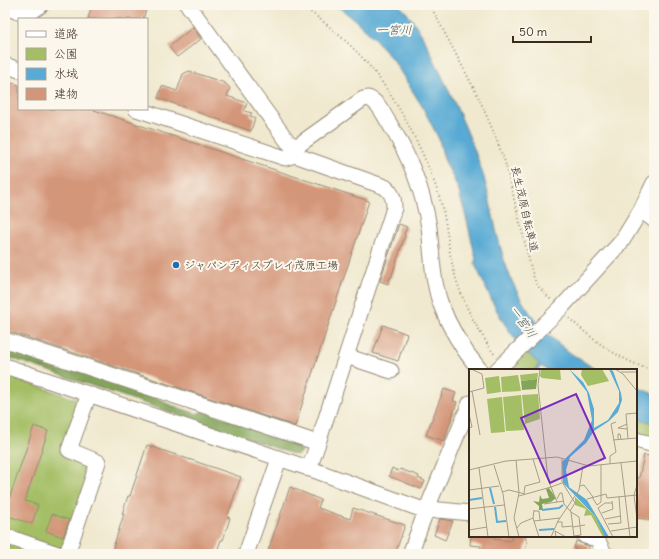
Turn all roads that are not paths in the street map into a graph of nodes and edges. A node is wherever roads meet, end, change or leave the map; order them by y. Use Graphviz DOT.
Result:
graph roads {
  1 [pos="40,5"];
  2 [pos="188,5"];
  3 [pos="5,7"];
  4 [pos="5,65"];
  5 [pos="18,70"];
  6 [pos="139,110"];
  7 [pos="293,150"];
  8 [pos="654,183"];
  9 [pos="641,210"];
  10 [pos="654,220"];
  11 [pos="5,340"];
  12 [pos="346,356"];
  13 [pos="5,366"];
  14 [pos="504,366"];
  15 [pos="479,369"];
  16 [pos="391,371"];
  17 [pos="89,394"];
  18 [pos="469,405"];
  19 [pos="637,440"];
  20 [pos="318,443"];
  21 [pos="654,445"];
  22 [pos="278,459"];
  23 [pos="309,469"];
  24 [pos="426,511"];
  25 [pos="469,513"];
  26 [pos="5,536"];
  27 [pos="589,537"];
  28 [pos="58,554"];
  29 [pos="67,554"];
  30 [pos="246,554"];
  31 [pos="410,554"];
  32 [pos="606,554"];
  1 -- 3 [label="street"];
  2 -- 7 [label="street"];
  4 -- 5 [label="street"];
  6 -- 7 [label="street"];
  7 -- 12 [label="street"];
  7 -- 15 [label="street"];
  8 -- 9 [label="street"];
  9 -- 10 [label="street"];
  9 -- 14 [label="street"];
  11 -- 20 [label="street"];
  12 -- 16 [label="street"];
  12 -- 20 [label="street"];
  13 -- 17 [label="street"];
  17 -- 22 [label="street"];
  17 -- 29 [label="street"];
  18 -- 24 [label="street"];
  19 -- 21 [label="street"];
  20 -- 23 [label="street"];
  22 -- 23 [label="street"];
  22 -- 30 [label="street"];
  23 -- 24 [label="street"];
  24 -- 25 [label="street"];
  24 -- 31 [label="street"];
  26 -- 28 [label="street"];
  27 -- 32 [label="street"];
}
